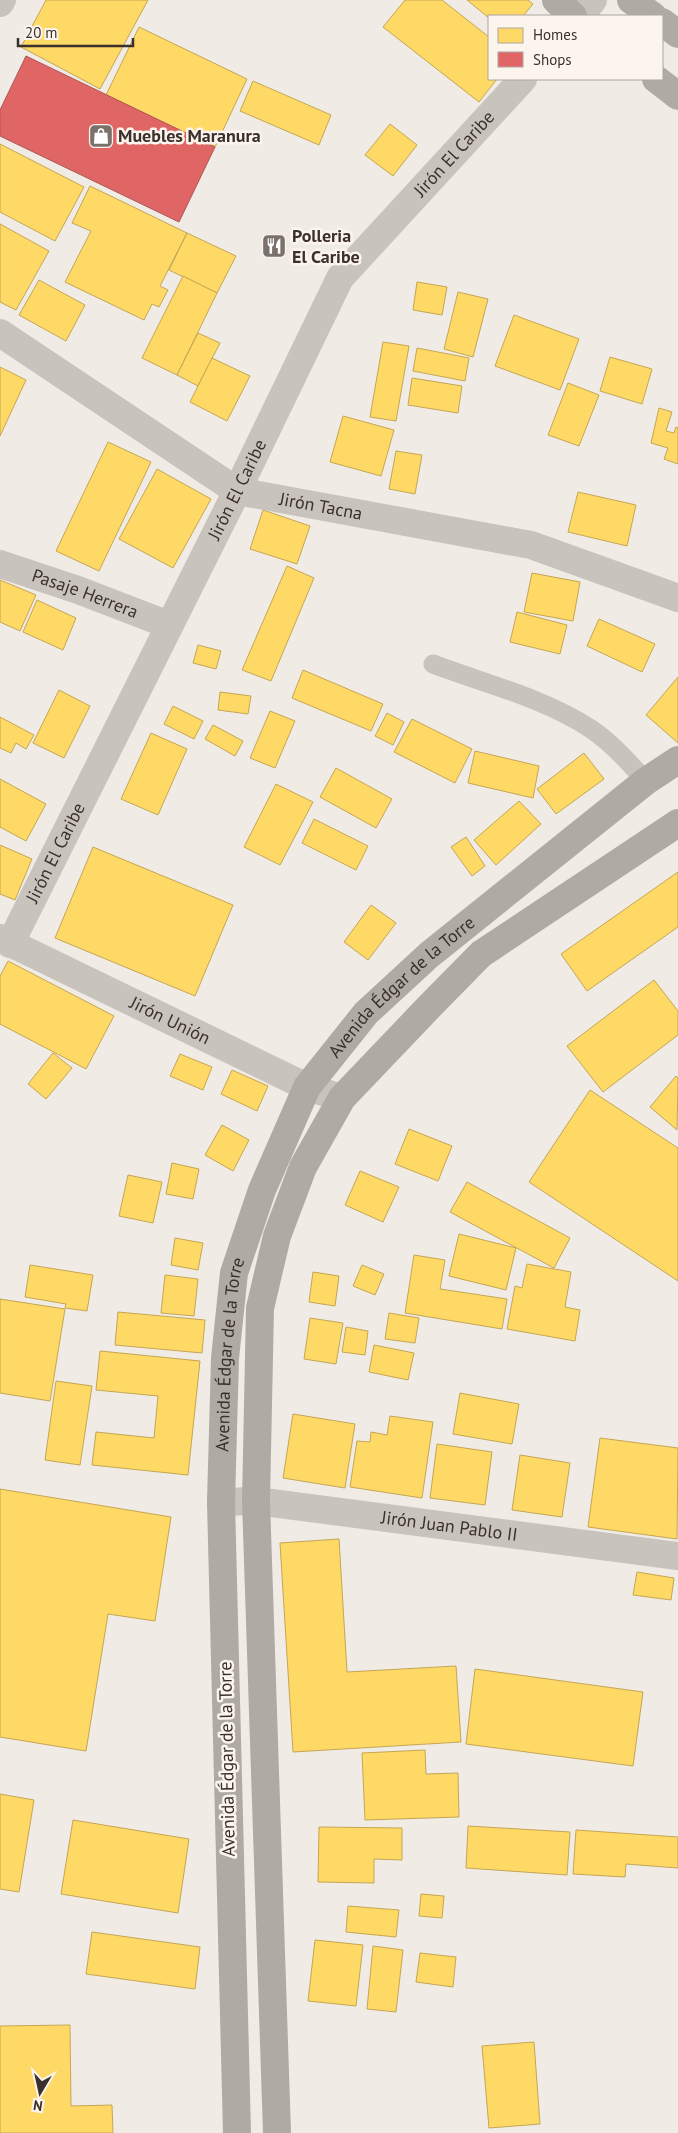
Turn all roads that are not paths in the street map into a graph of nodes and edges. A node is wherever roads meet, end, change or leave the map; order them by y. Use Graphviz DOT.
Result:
graph roads {
  1 [pos="556,0"];
  2 [pos="593,0"];
  3 [pos="631,0"];
  4 [pos="572,15"];
  5 [pos="581,15"];
  6 [pos="652,15"];
  7 [pos="663,23"];
  8 [pos="678,34"];
  9 [pos="523,80"];
  10 [pos="657,80"];
  11 [pos="678,96"];
  12 [pos="0,334"];
  13 [pos="237,491"];
  14 [pos="0,564"];
  15 [pos="678,598"];
  16 [pos="169,625"];
  17 [pos="433,664"];
  18 [pos="678,760"];
  19 [pos="646,782"];
  20 [pos="678,823"];
  21 [pos="5,940"];
  22 [pos="307,1087"];
  23 [pos="342,1098"];
  24 [pos="256,1501"];
  25 [pos="221,1502"];
  26 [pos="678,1556"];
  27 [pos="237,2133"];
  28 [pos="277,2133"];
  1 -- 4 [label="highway"];
  2 -- 5 [label="street"];
  3 -- 6 [label="highway"];
  7 -- 8 [label="highway"];
  9 -- 13 [label="street, Jirón El Caribe"];
  10 -- 11 [label="highway"];
  12 -- 13 [label="street, Jirón Tacna"];
  13 -- 15 [label="street, Jirón Tacna"];
  13 -- 16 [label="street, Jirón El Caribe"];
  14 -- 16 [label="street, Pasaje Herrera"];
  16 -- 21 [label="street, Jirón El Caribe"];
  17 -- 19 [label="lane"];
  18 -- 19 [label="highway, Avenida Édgar de la Torre"];
  19 -- 22 [label="highway, Avenida Édgar de la Torre"];
  20 -- 23 [label="highway, Avenida Édgar de la Torre"];
  21 -- 22 [label="street, Jirón Unión"];
  22 -- 23 [label="street, Jirón Unión"];
  22 -- 25 [label="highway, Avenida Édgar de la Torre"];
  23 -- 24 [label="highway, Avenida Édgar de la Torre"];
  24 -- 25 [label="street, Jirón Juan Pablo II"];
  24 -- 26 [label="street, Jirón Juan Pablo II"];
  24 -- 28 [label="highway, Avenida Édgar de la Torre"];
  25 -- 27 [label="highway, Avenida Édgar de la Torre"];
}
